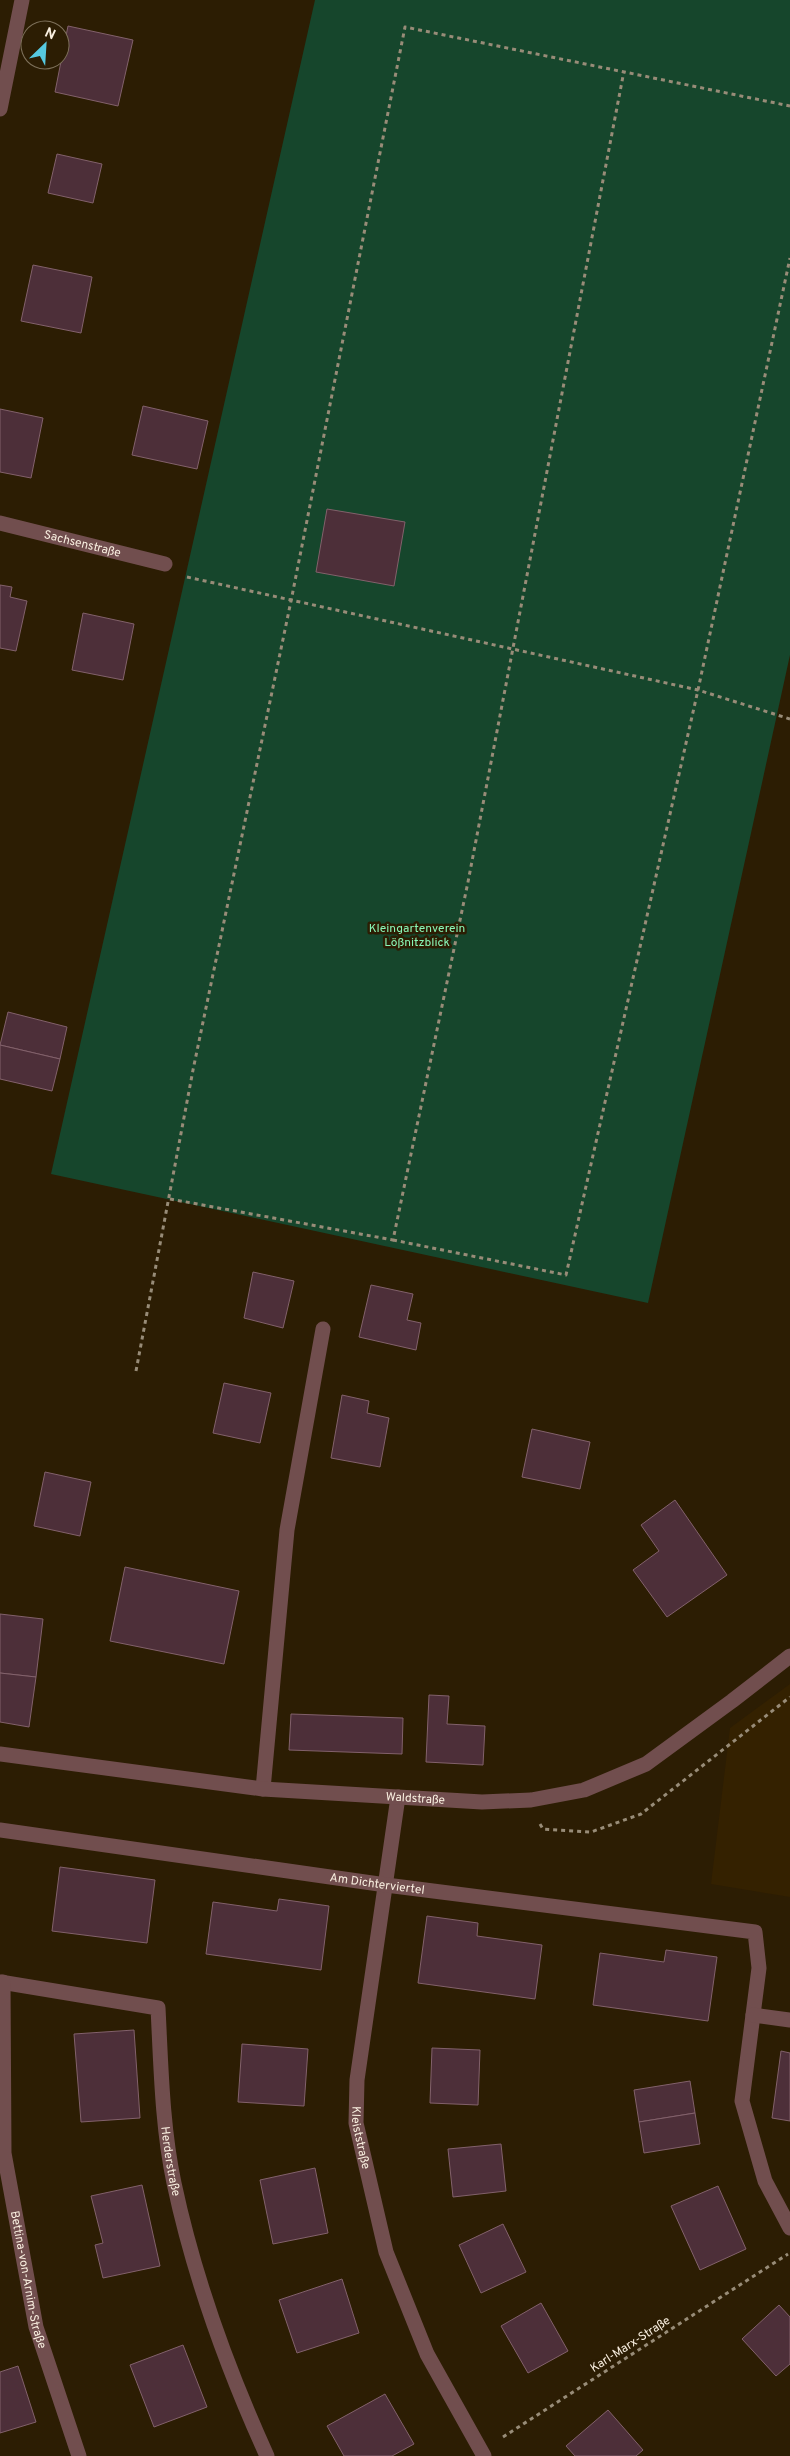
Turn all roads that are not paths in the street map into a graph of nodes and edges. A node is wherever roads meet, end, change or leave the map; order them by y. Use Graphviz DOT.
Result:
graph roads {
  1 [pos="22,0"];
  2 [pos="0,109"];
  3 [pos="0,523"];
  4 [pos="165,564"];
  5 [pos="323,1329"];
  6 [pos="790,1656"];
  7 [pos="0,1754"];
  8 [pos="263,1789"];
  9 [pos="398,1797"];
  10 [pos="0,1830"];
  11 [pos="386,1885"];
  12 [pos="1,1982"];
  13 [pos="753,2015"];
  14 [pos="790,2020"];
  15 [pos="790,2228"];
  16 [pos="482,2454"];
  17 [pos="79,2456"];
  18 [pos="267,2456"];
  1 -- 2 [label="street"];
  3 -- 4 [label="street, Sachsenstraße"];
  5 -- 8 [label="street"];
  6 -- 9 [label="street, Waldstraße"];
  7 -- 8 [label="street, Waldstraße"];
  8 -- 9 [label="street, Waldstraße"];
  9 -- 11 [label="street, Kleiststraße"];
  10 -- 11 [label="street, Am Dichterviertel"];
  11 -- 13 [label="street, Am Dichterviertel"];
  11 -- 16 [label="street, Kleiststraße"];
  12 -- 17 [label="street, Bettina-von-Arnim-Straße"];
  12 -- 18 [label="street, Herderstraße"];
  13 -- 14 [label="street"];
  13 -- 15 [label="street"];
}
